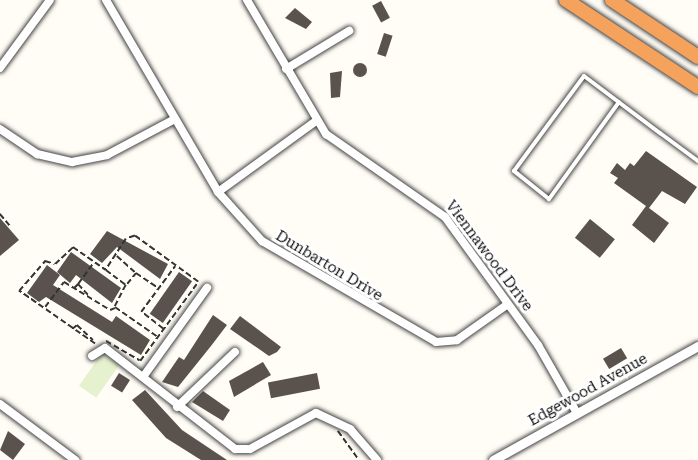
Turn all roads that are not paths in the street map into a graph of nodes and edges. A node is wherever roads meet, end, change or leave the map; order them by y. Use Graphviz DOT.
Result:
graph roads {
  1 [pos="50,0"];
  2 [pos="106,0"];
  3 [pos="247,0"];
  4 [pos="566,0"];
  5 [pos="612,0"];
  6 [pos="349,31"];
  7 [pos="698,57"];
  8 [pos="0,68"];
  9 [pos="286,69"];
  10 [pos="698,87"];
  11 [pos="619,102"];
  12 [pos="173,120"];
  13 [pos="316,122"];
  14 [pos="0,129"];
  15 [pos="698,161"];
  16 [pos="218,192"];
  17 [pos="207,288"];
  18 [pos="508,304"];
  19 [pos="698,346"];
  20 [pos="235,352"];
  21 [pos="92,356"];
  22 [pos="143,377"];
  23 [pos="0,404"];
  24 [pos="177,407"];
  25 [pos="577,413"];
  26 [pos="75,460"];
  27 [pos="377,460"];
  28 [pos="493,460"];
  1 -- 8 [label="street"];
  2 -- 12 [label="street, Dunbarton Drive"];
  3 -- 9 [label="street, Viennawood Drive"];
  4 -- 10 [label="highway"];
  5 -- 7 [label="highway"];
  6 -- 9 [label="street"];
  9 -- 13 [label="street, Viennawood Drive"];
  11 -- 11 [label="lane"];
  11 -- 15 [label="lane"];
  12 -- 14 [label="street"];
  12 -- 16 [label="street, Dunbarton Drive"];
  13 -- 16 [label="street"];
  13 -- 18 [label="street, Viennawood Drive"];
  16 -- 18 [label="street, Dunbarton Drive"];
  17 -- 22 [label="street"];
  18 -- 25 [label="street, Viennawood Drive"];
  19 -- 25 [label="street, Edgewood Avenue"];
  20 -- 24 [label="street"];
  21 -- 22 [label="street"];
  22 -- 24 [label="street"];
  23 -- 26 [label="street"];
  24 -- 27 [label="street"];
  25 -- 28 [label="street, Edgewood Avenue"];
}
